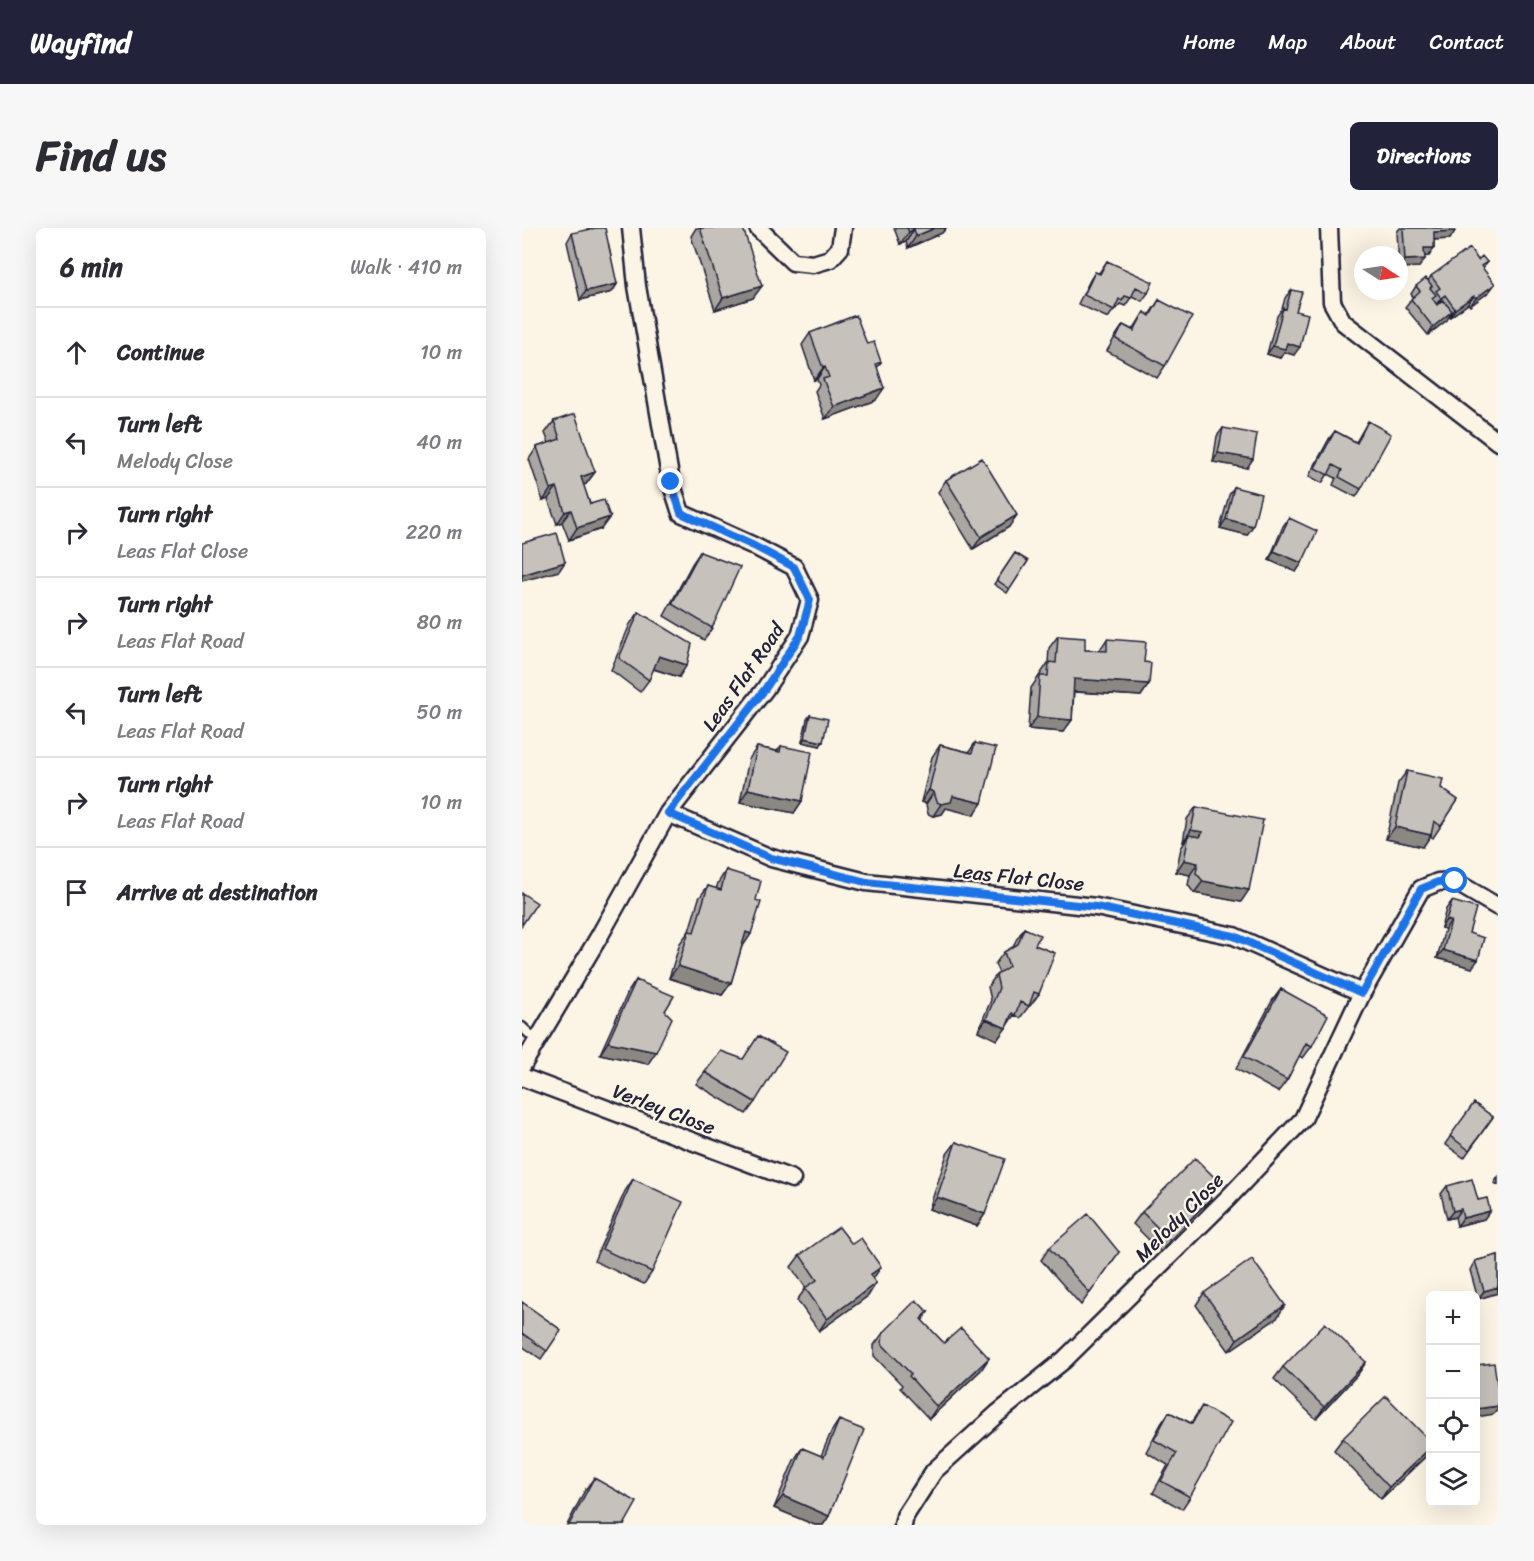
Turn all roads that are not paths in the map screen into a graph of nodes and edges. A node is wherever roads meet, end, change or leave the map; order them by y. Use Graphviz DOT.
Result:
graph roads {
  1 [pos="631,228"];
  2 [pos="758,228"];
  3 [pos="843,228"];
  4 [pos="1329,228"];
  5 [pos="1498,441"];
  6 [pos="668,813"];
  7 [pos="1498,907"];
  8 [pos="1362,993"];
  9 [pos="522,1027"];
  10 [pos="537,1041"];
  11 [pos="522,1066"];
  12 [pos="522,1077"];
  13 [pos="792,1179"];
  14 [pos="903,1525"];
  1 -- 6 [label="street, Leas Flat Road"];
  2 -- 3 [label="street"];
  4 -- 5 [label="street"];
  6 -- 8 [label="street, Leas Flat Close"];
  6 -- 10 [label="street, Leas Flat Road"];
  7 -- 8 [label="street, Melody Close"];
  8 -- 14 [label="street, Melody Close"];
  9 -- 10 [label="lane"];
  10 -- 11 [label="street, Leas Flat Road"];
  12 -- 13 [label="street, Verley Close"];
}
